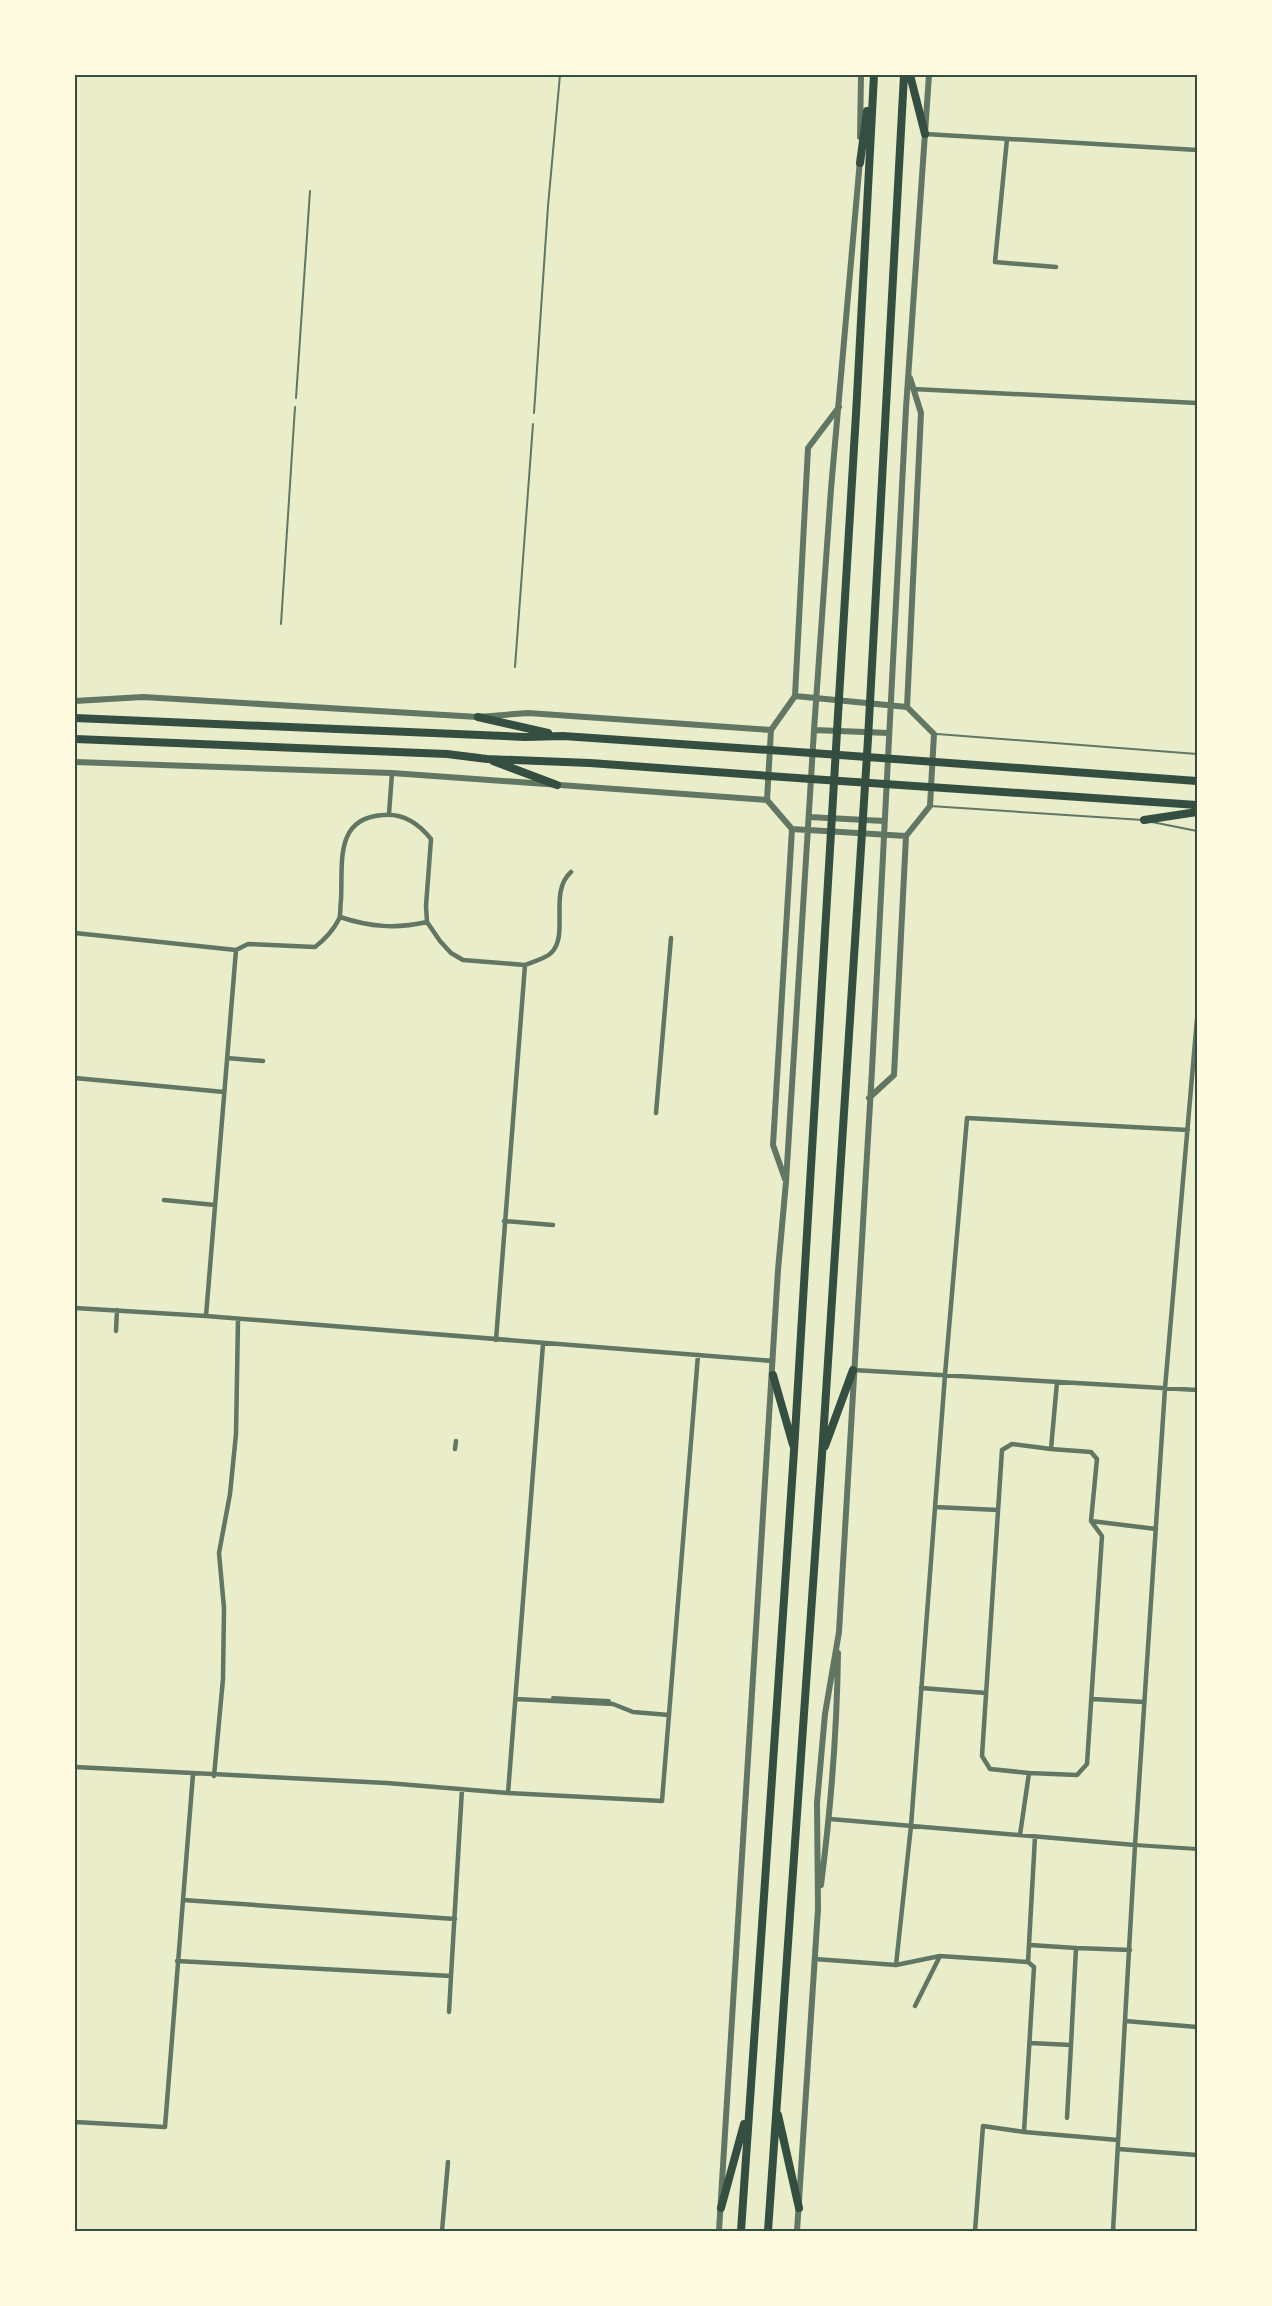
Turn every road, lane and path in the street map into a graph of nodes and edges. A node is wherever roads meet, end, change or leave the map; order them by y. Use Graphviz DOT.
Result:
graph roads {
  1 [pos="560,75"];
  2 [pos="861,75"];
  3 [pos="873,75"];
  4 [pos="904,75"];
  5 [pos="910,75"];
  6 [pos="930,75"];
  7 [pos="925,134"];
  8 [pos="1007,139"];
  9 [pos="1197,150"];
  10 [pos="860,163"];
  11 [pos="310,191"];
  12 [pos="1056,267"];
  13 [pos="909,375"];
  14 [pos="913,389"];
  15 [pos="296,398"];
  16 [pos="1197,403"];
  17 [pos="839,406"];
  18 [pos="295,407"];
  19 [pos="534,413"];
  20 [pos="533,424"];
  21 [pos="280,624"];
  22 [pos="515,668"];
  23 [pos="795,696"];
  24 [pos="75,700"];
  25 [pos="907,707"];
  26 [pos="478,717"];
  27 [pos="75,718"];
  28 [pos="771,730"];
  29 [pos="814,730"];
  30 [pos="889,734"];
  31 [pos="934,734"];
  32 [pos="563,736"];
  33 [pos="75,738"];
  34 [pos="812,753"];
  35 [pos="1197,754"];
  36 [pos="887,758"];
  37 [pos="487,759"];
  38 [pos="75,762"];
  39 [pos="392,773"];
  40 [pos="811,779"];
  41 [pos="1197,781"];
  42 [pos="557,784"];
  43 [pos="886,784"];
  44 [pos="767,801"];
  45 [pos="1197,805"];
  46 [pos="930,806"];
  47 [pos="1197,812"];
  48 [pos="389,814"];
  49 [pos="809,817"];
  50 [pos="1144,820"];
  51 [pos="884,821"];
  52 [pos="792,829"];
  53 [pos="1197,831"];
  54 [pos="906,836"];
  55 [pos="571,872"];
  56 [pos="340,917"];
  57 [pos="428,922"];
  58 [pos="75,933"];
  59 [pos="671,938"];
  60 [pos="236,950"];
  61 [pos="525,965"];
  62 [pos="1197,1019"];
  63 [pos="227,1058"];
  64 [pos="263,1061"];
  65 [pos="75,1078"];
  66 [pos="224,1092"];
  67 [pos="870,1098"];
  68 [pos="656,1113"];
  69 [pos="1188,1130"];
  70 [pos="786,1182"];
  71 [pos="164,1200"];
  72 [pos="215,1205"];
  73 [pos="504,1221"];
  74 [pos="553,1225"];
  75 [pos="75,1308"];
  76 [pos="117,1310"];
  77 [pos="206,1316"];
  78 [pos="238,1319"];
  79 [pos="116,1331"];
  80 [pos="496,1340"];
  81 [pos="543,1344"];
  82 [pos="698,1355"];
  83 [pos="773,1360"];
  84 [pos="853,1370"];
  85 [pos="773,1375"];
  86 [pos="945,1375"];
  87 [pos="1057,1382"];
  88 [pos="1165,1388"];
  89 [pos="1197,1390"];
  90 [pos="456,1442"];
  91 [pos="455,1449"];
  92 [pos="1051,1449"];
  93 [pos="794,1452"];
  94 [pos="822,1455"];
  95 [pos="935,1507"];
  96 [pos="998,1510"];
  97 [pos="1091,1521"];
  98 [pos="1156,1529"];
  99 [pos="839,1632"];
  100 [pos="921,1688"];
  101 [pos="986,1693"];
  102 [pos="552,1698"];
  103 [pos="516,1699"];
  104 [pos="1092,1699"];
  105 [pos="609,1701"];
  106 [pos="1144,1702"];
  107 [pos="669,1715"];
  108 [pos="75,1767"];
  109 [pos="1029,1773"];
  110 [pos="193,1774"];
  111 [pos="214,1776"];
  112 [pos="462,1789"];
  113 [pos="508,1793"];
  114 [pos="830,1819"];
  115 [pos="911,1826"];
  116 [pos="1020,1835"];
  117 [pos="1035,1837"];
  118 [pos="1135,1845"];
  119 [pos="1197,1849"];
  120 [pos="183,1900"];
  121 [pos="818,1909"];
  122 [pos="455,1919"];
  123 [pos="1030,1945"];
  124 [pos="1076,1948"];
  125 [pos="1130,1950"];
  126 [pos="940,1956"];
  127 [pos="815,1959"];
  128 [pos="177,1961"];
  129 [pos="1028,1962"];
  130 [pos="896,1965"];
  131 [pos="451,1976"];
  132 [pos="915,2006"];
  133 [pos="449,2012"];
  134 [pos="1125,2021"];
  135 [pos="1197,2027"];
  136 [pos="1030,2043"];
  137 [pos="1071,2045"];
  138 [pos="776,2104"];
  139 [pos="749,2106"];
  140 [pos="1066,2118"];
  141 [pos="75,2122"];
  142 [pos="1024,2132"];
  143 [pos="1118,2139"];
  144 [pos="1118,2149"];
  145 [pos="1197,2154"];
  146 [pos="448,2162"];
  147 [pos="721,2208"];
  148 [pos="799,2208"];
  149 [pos="442,2231"];
  150 [pos="719,2231"];
  151 [pos="741,2231"];
  152 [pos="768,2231"];
  153 [pos="797,2231"];
  154 [pos="975,2231"];
  155 [pos="1113,2231"];
  1 -- 19 [label="lane"];
  2 -- 10 [label="street"];
  3 -- 10 [label="highway"];
  3 -- 93 [label="highway"];
  4 -- 94 [label="highway"];
  5 -- 7 [label="highway"];
  6 -- 7 [label="street"];
  7 -- 8 [label="street"];
  7 -- 13 [label="street"];
  8 -- 9 [label="street"];
  8 -- 12 [label="street"];
  10 -- 17 [label="street"];
  11 -- 15 [label="lane"];
  13 -- 14 [label="street"];
  13 -- 30 [label="street"];
  14 -- 16 [label="street"];
  14 -- 25 [label="street"];
  17 -- 23 [label="street"];
  17 -- 29 [label="street"];
  18 -- 21 [label="lane"];
  20 -- 22 [label="lane"];
  23 -- 25 [label="street"];
  23 -- 28 [label="street"];
  24 -- 26 [label="street"];
  25 -- 31 [label="street"];
  26 -- 28 [label="street"];
  26 -- 32 [label="highway"];
  27 -- 32 [label="highway"];
  28 -- 44 [label="street"];
  29 -- 30 [label="street"];
  29 -- 34 [label="street"];
  30 -- 36 [label="street"];
  31 -- 35 [label="lane"];
  31 -- 46 [label="street"];
  32 -- 34 [label="highway"];
  33 -- 37 [label="highway"];
  34 -- 36 [label="main road"];
  34 -- 40 [label="street"];
  36 -- 41 [label="main road"];
  36 -- 43 [label="street"];
  37 -- 40 [label="highway"];
  37 -- 42 [label="highway"];
  38 -- 39 [label="street"];
  39 -- 42 [label="street"];
  39 -- 48 [label="street"];
  40 -- 43 [label="main road"];
  40 -- 49 [label="street"];
  42 -- 44 [label="street"];
  43 -- 45 [label="main road"];
  43 -- 51 [label="street"];
  44 -- 52 [label="street"];
  46 -- 50 [label="lane"];
  46 -- 54 [label="street"];
  47 -- 50 [label="main road"];
  48 -- 56 [label="street"];
  48 -- 57 [label="street"];
  49 -- 51 [label="street"];
  49 -- 70 [label="street"];
  50 -- 53 [label="lane"];
  51 -- 67 [label="street"];
  52 -- 54 [label="street"];
  52 -- 70 [label="street"];
  54 -- 67 [label="street"];
  55 -- 61 [label="street"];
  56 -- 57 [label="street"];
  56 -- 60 [label="street"];
  57 -- 61 [label="street"];
  58 -- 60 [label="street"];
  59 -- 68 [label="street"];
  60 -- 63 [label="street"];
  61 -- 73 [label="street"];
  62 -- 69 [label="street"];
  63 -- 64 [label="street"];
  63 -- 66 [label="street"];
  65 -- 66 [label="street"];
  66 -- 72 [label="street"];
  67 -- 84 [label="street"];
  69 -- 86 [label="street"];
  69 -- 88 [label="street"];
  70 -- 83 [label="street"];
  71 -- 72 [label="street"];
  72 -- 77 [label="street"];
  73 -- 74 [label="street"];
  73 -- 80 [label="street"];
  75 -- 76 [label="street"];
  76 -- 77 [label="street"];
  76 -- 79 [label="street"];
  77 -- 78 [label="street"];
  78 -- 80 [label="street"];
  78 -- 111 [label="street"];
  80 -- 81 [label="street"];
  81 -- 82 [label="street"];
  81 -- 103 [label="street"];
  82 -- 83 [label="street"];
  82 -- 107 [label="street"];
  83 -- 85 [label="street"];
  84 -- 86 [label="street"];
  84 -- 94 [label="highway"];
  84 -- 99 [label="street"];
  85 -- 93 [label="highway"];
  85 -- 147 [label="street"];
  86 -- 87 [label="street"];
  86 -- 95 [label="street"];
  87 -- 88 [label="street"];
  87 -- 92 [label="street"];
  88 -- 89 [label="street"];
  88 -- 98 [label="street"];
  90 -- 91 [label="street"];
  92 -- 96 [label="street"];
  92 -- 97 [label="street"];
  93 -- 139 [label="highway"];
  94 -- 138 [label="highway"];
  95 -- 96 [label="street"];
  95 -- 100 [label="street"];
  96 -- 101 [label="street"];
  97 -- 98 [label="street"];
  97 -- 104 [label="street"];
  98 -- 106 [label="street"];
  99 -- 114 [label="street"];
  99 -- 121 [label="street"];
  100 -- 101 [label="street"];
  100 -- 115 [label="street"];
  101 -- 109 [label="street"];
  102 -- 105 [label="street"];
  103 -- 107 [label="street"];
  103 -- 113 [label="street"];
  104 -- 106 [label="street"];
  104 -- 109 [label="street"];
  106 -- 118 [label="street"];
  107 -- 113 [label="street"];
  108 -- 110 [label="street"];
  109 -- 116 [label="street"];
  110 -- 111 [label="street"];
  110 -- 120 [label="street"];
  111 -- 112 [label="street"];
  112 -- 113 [label="street"];
  112 -- 122 [label="street"];
  114 -- 115 [label="street"];
  114 -- 121 [label="street"];
  115 -- 116 [label="street"];
  115 -- 130 [label="street"];
  116 -- 117 [label="street"];
  117 -- 118 [label="street"];
  117 -- 123 [label="street"];
  118 -- 119 [label="street"];
  118 -- 125 [label="street"];
  120 -- 122 [label="street"];
  120 -- 128 [label="street"];
  121 -- 127 [label="street"];
  122 -- 131 [label="street"];
  123 -- 124 [label="street"];
  123 -- 129 [label="street"];
  124 -- 125 [label="street"];
  124 -- 137 [label="street"];
  125 -- 134 [label="street"];
  126 -- 129 [label="street"];
  126 -- 130 [label="street"];
  126 -- 132 [label="street"];
  127 -- 130 [label="street"];
  127 -- 148 [label="street"];
  128 -- 131 [label="street"];
  128 -- 141 [label="street"];
  129 -- 136 [label="street"];
  131 -- 133 [label="street"];
  134 -- 135 [label="street"];
  134 -- 143 [label="street"];
  136 -- 137 [label="street"];
  136 -- 142 [label="street"];
  137 -- 140 [label="street"];
  138 -- 148 [label="highway"];
  138 -- 152 [label="highway"];
  139 -- 147 [label="highway"];
  139 -- 151 [label="highway"];
  142 -- 143 [label="street"];
  142 -- 154 [label="street"];
  143 -- 144 [label="street"];
  144 -- 145 [label="street"];
  144 -- 155 [label="street"];
  146 -- 149 [label="street"];
  147 -- 150 [label="street"];
  148 -- 153 [label="street"];
}
